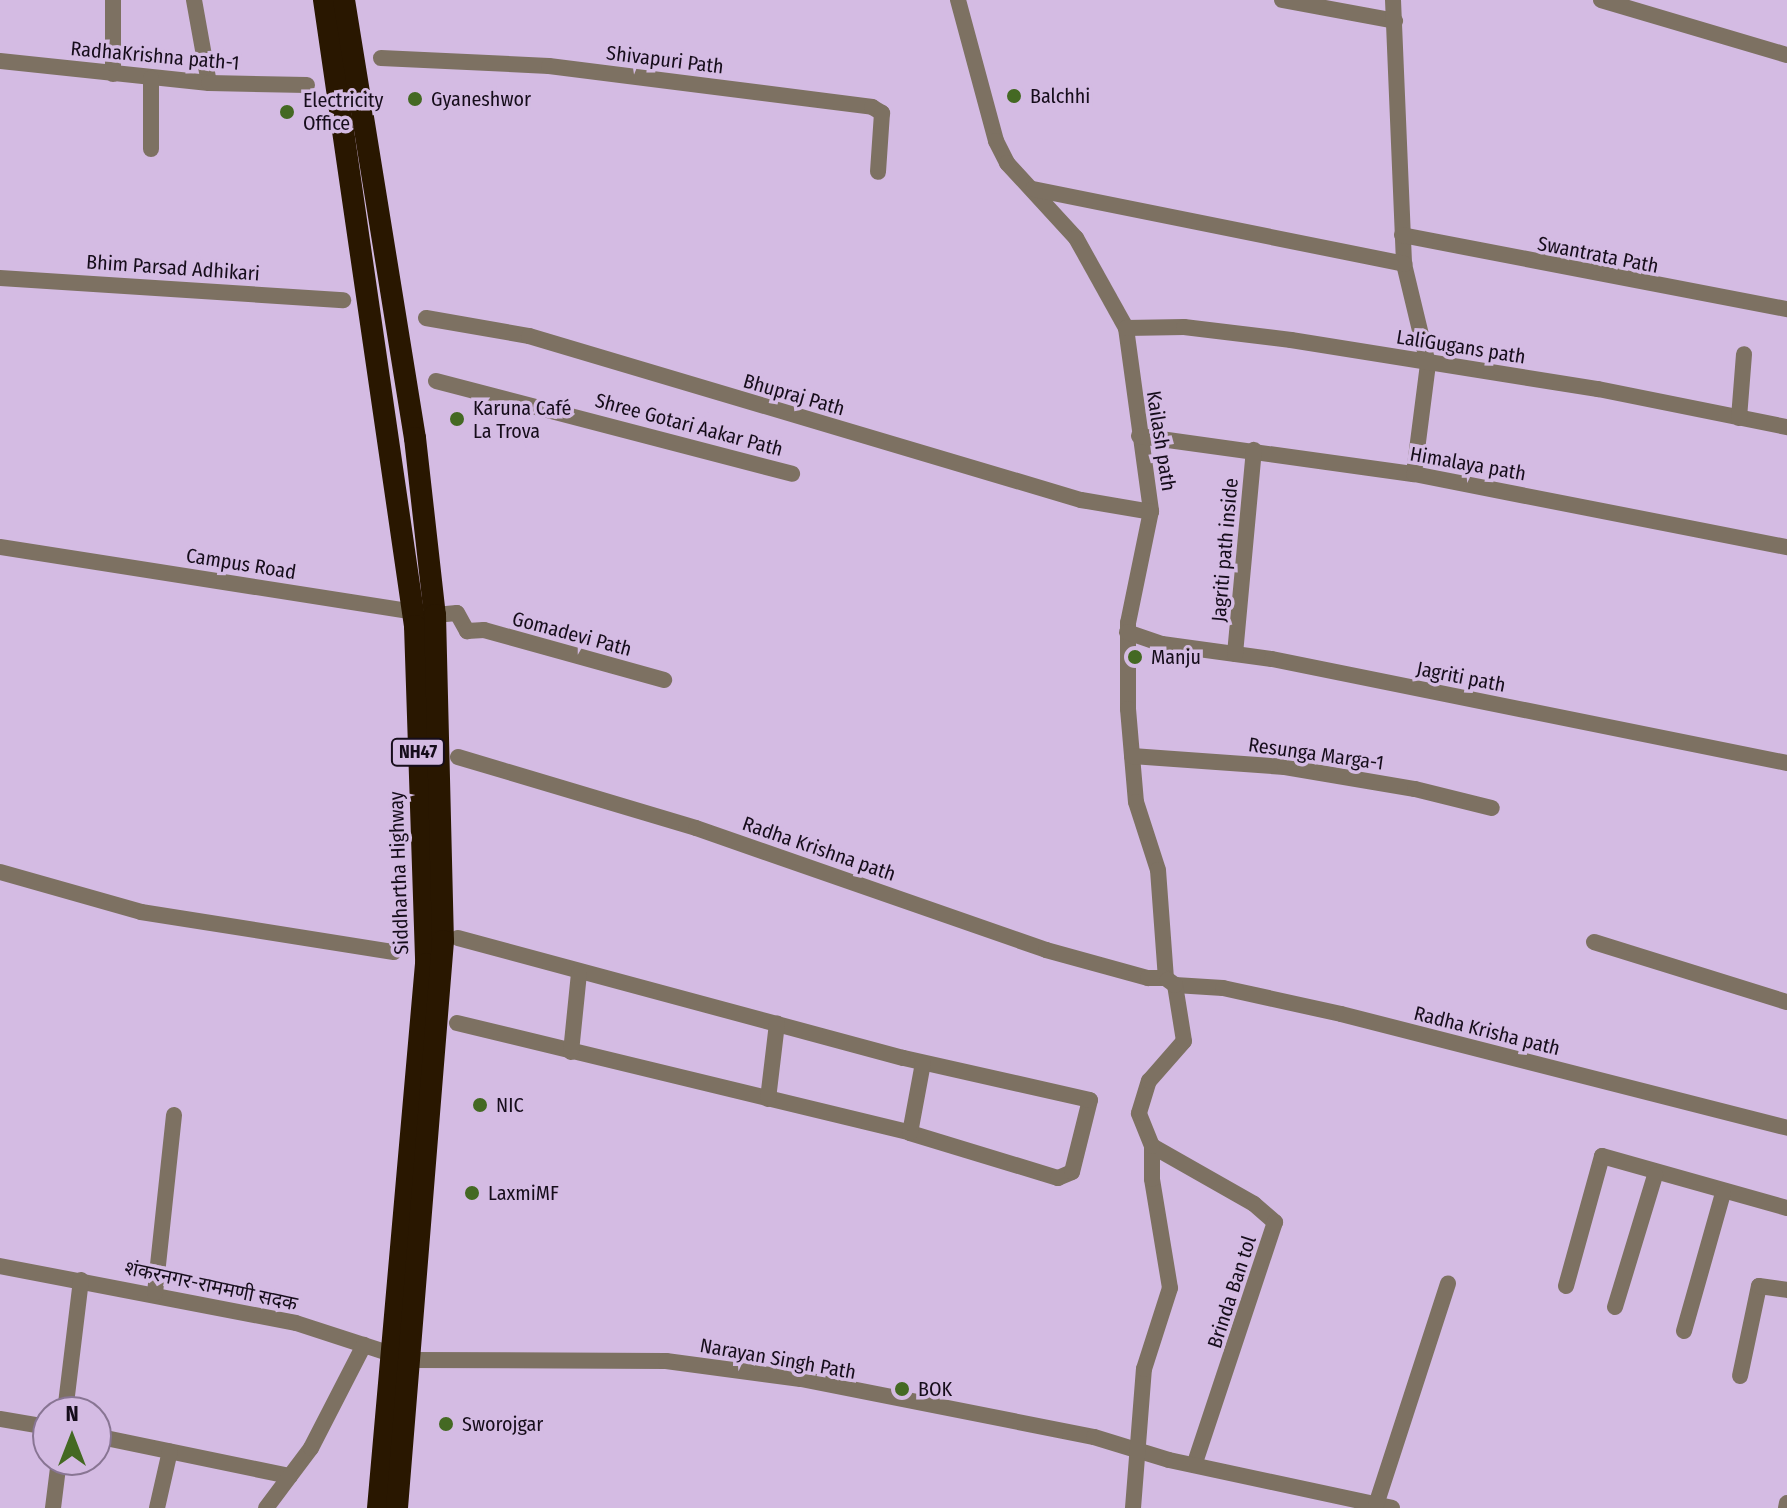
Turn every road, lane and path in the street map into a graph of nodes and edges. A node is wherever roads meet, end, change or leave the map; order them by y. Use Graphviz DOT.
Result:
graph roads {
  1 [pos="113,0"];
  2 [pos="194,0"];
  3 [pos="324,0"];
  4 [pos="344,0"];
  5 [pos="958,0"];
  6 [pos="1282,0"];
  7 [pos="1393,0"];
  8 [pos="1601,0"];
  9 [pos="1395,21"];
  10 [pos="1787,55"];
  11 [pos="381,58"];
  12 [pos="0,61"];
  13 [pos="113,74"];
  14 [pos="151,78"];
  15 [pos="209,83"];
  16 [pos="307,85"];
  17 [pos="151,149"];
  18 [pos="878,172"];
  19 [pos="1030,189"];
  20 [pos="1402,235"];
  21 [pos="1404,264"];
  22 [pos="0,278"];
  23 [pos="343,300"];
  24 [pos="1787,309"];
  25 [pos="426,318"];
  26 [pos="1126,328"];
  27 [pos="1744,354"];
  28 [pos="1428,364"];
  29 [pos="436,381"];
  30 [pos="1739,418"];
  31 [pos="1787,427"];
  32 [pos="1139,436"];
  33 [pos="1254,450"];
  34 [pos="792,474"];
  35 [pos="1414,474"];
  36 [pos="1151,512"];
  37 [pos="0,547"];
  38 [pos="1787,547"];
  39 [pos="424,613"];
  40 [pos="467,631"];
  41 [pos="1127,632"];
  42 [pos="1235,654"];
  43 [pos="664,680"];
  44 [pos="1132,756"];
  45 [pos="458,757"];
  46 [pos="1787,763"];
  47 [pos="1492,808"];
  48 [pos="0,872"];
  49 [pos="458,938"];
  50 [pos="1594,942"];
  51 [pos="394,952"];
  52 [pos="579,973"];
  53 [pos="1171,982"];
  54 [pos="1787,1002"];
  55 [pos="457,1023"];
  56 [pos="777,1024"];
  57 [pos="571,1052"];
  58 [pos="923,1063"];
  59 [pos="768,1099"];
  60 [pos="174,1115"];
  61 [pos="1787,1128"];
  62 [pos="910,1133"];
  63 [pos="1152,1146"];
  64 [pos="1655,1175"];
  65 [pos="1723,1193"];
  66 [pos="1787,1208"];
  67 [pos="0,1266"];
  68 [pos="81,1280"];
  69 [pos="1448,1283"];
  70 [pos="1566,1286"];
  71 [pos="1787,1290"];
  72 [pos="155,1293"];
  73 [pos="1615,1307"];
  74 [pos="1684,1331"];
  75 [pos="364,1345"];
  76 [pos="401,1357"];
  77 [pos="1740,1376"];
  78 [pos="67,1396"];
  79 [pos="0,1419"];
  80 [pos="32,1424"];
  81 [pos="112,1439"];
  82 [pos="1134,1448"];
  83 [pos="170,1451"];
  84 [pos="1194,1465"];
  85 [pos="57,1476"];
  86 [pos="290,1476"];
  87 [pos="1384,1506"];
  88 [pos="53,1508"];
  89 [pos="157,1508"];
  90 [pos="266,1508"];
  91 [pos="378,1508"];
  92 [pos="397,1508"];
  93 [pos="1133,1508"];
  1 -- 13 [label="street"];
  2 -- 15 [label="street"];
  3 -- 39 [label="highway, Siddhartha Highway / NH47"];
  4 -- 39 [label="highway, Siddhartha Highway / NH47"];
  5 -- 19 [label="street, Kailash path"];
  6 -- 9 [label="street"];
  7 -- 9 [label="street"];
  8 -- 10 [label="street"];
  9 -- 20 [label="street"];
  11 -- 18 [label="street, Shivapuri Path"];
  12 -- 13 [label="street, RadhaKrishna path-1"];
  13 -- 14 [label="street, RadhaKrishna path-1"];
  14 -- 15 [label="street, RadhaKrishna path-1"];
  14 -- 17 [label="street"];
  15 -- 16 [label="street, RadhaKrishna path-1"];
  19 -- 21 [label="street"];
  19 -- 26 [label="street, Kailash path"];
  20 -- 21 [label="street"];
  20 -- 24 [label="street, Swantrata Path"];
  21 -- 28 [label="street"];
  22 -- 23 [label="street, Bhim Parsad Adhikari"];
  25 -- 36 [label="street, Bhupraj Path"];
  26 -- 28 [label="street, LaliGugans path"];
  26 -- 32 [label="street, Kailash path"];
  27 -- 30 [label="street"];
  28 -- 30 [label="street, LaliGugans path"];
  28 -- 35 [label="street"];
  29 -- 34 [label="street, Shree Gotari Aakar Path"];
  30 -- 31 [label="street, LaliGugans path"];
  32 -- 33 [label="street, Himalaya path"];
  32 -- 36 [label="street, Kailash path"];
  33 -- 35 [label="street, Himalaya path"];
  33 -- 42 [label="street, Jagriti path inside"];
  35 -- 38 [label="street, Himalaya path"];
  36 -- 41 [label="street, Kailash path"];
  37 -- 39 [label="street, Campus Road"];
  39 -- 40 [label="street, Campus Road"];
  39 -- 76 [label="highway, Siddhartha Highway / NH47"];
  40 -- 43 [label="street, Gomadevi Path"];
  41 -- 42 [label="street, Jagriti path"];
  41 -- 44 [label="street, Kailash path"];
  42 -- 46 [label="street, Jagriti path"];
  44 -- 47 [label="street, Resunga Marga-1"];
  44 -- 53 [label="street, Kailash path"];
  45 -- 53 [label="street, Radha Krishna path"];
  48 -- 51 [label="street"];
  49 -- 52 [label="street"];
  50 -- 54 [label="street"];
  52 -- 56 [label="street"];
  52 -- 57 [label="street"];
  53 -- 61 [label="street, Radha Krisha path"];
  53 -- 63 [label="street, Kailash path"];
  55 -- 57 [label="street"];
  56 -- 58 [label="street"];
  56 -- 59 [label="street"];
  57 -- 59 [label="street"];
  58 -- 62 [label="street"];
  58 -- 62 [label="street"];
  59 -- 62 [label="street"];
  60 -- 72 [label="street"];
  63 -- 82 [label="street"];
  63 -- 84 [label="street, Brinda Ban tol"];
  64 -- 65 [label="street"];
  64 -- 70 [label="street"];
  64 -- 73 [label="street"];
  65 -- 66 [label="street"];
  65 -- 74 [label="street"];
  67 -- 68 [label="street, शंकरनगर-राममणी सदक"];
  68 -- 72 [label="street, शंकरनगर-राममणी सदक"];
  68 -- 78 [label="street"];
  69 -- 87 [label="street"];
  71 -- 77 [label="street"];
  72 -- 75 [label="street, शंकरनगर-राममणी सदक"];
  75 -- 76 [label="street, शंकरनगर-राममणी सदक"];
  75 -- 86 [label="street"];
  76 -- 82 [label="street, Narayan Singh Path"];
  76 -- 91 [label="highway, Siddhartha Highway / NH47"];
  76 -- 92 [label="highway, Siddhartha Highway / NH47"];
  79 -- 80 [label="street"];
  81 -- 83 [label="street"];
  82 -- 84 [label="street, Narayan Singh Path"];
  82 -- 93 [label="street"];
  83 -- 86 [label="street"];
  83 -- 89 [label="street"];
  84 -- 87 [label="street, Narayan Singh Path"];
  85 -- 88 [label="street"];
  86 -- 90 [label="street"];
}
